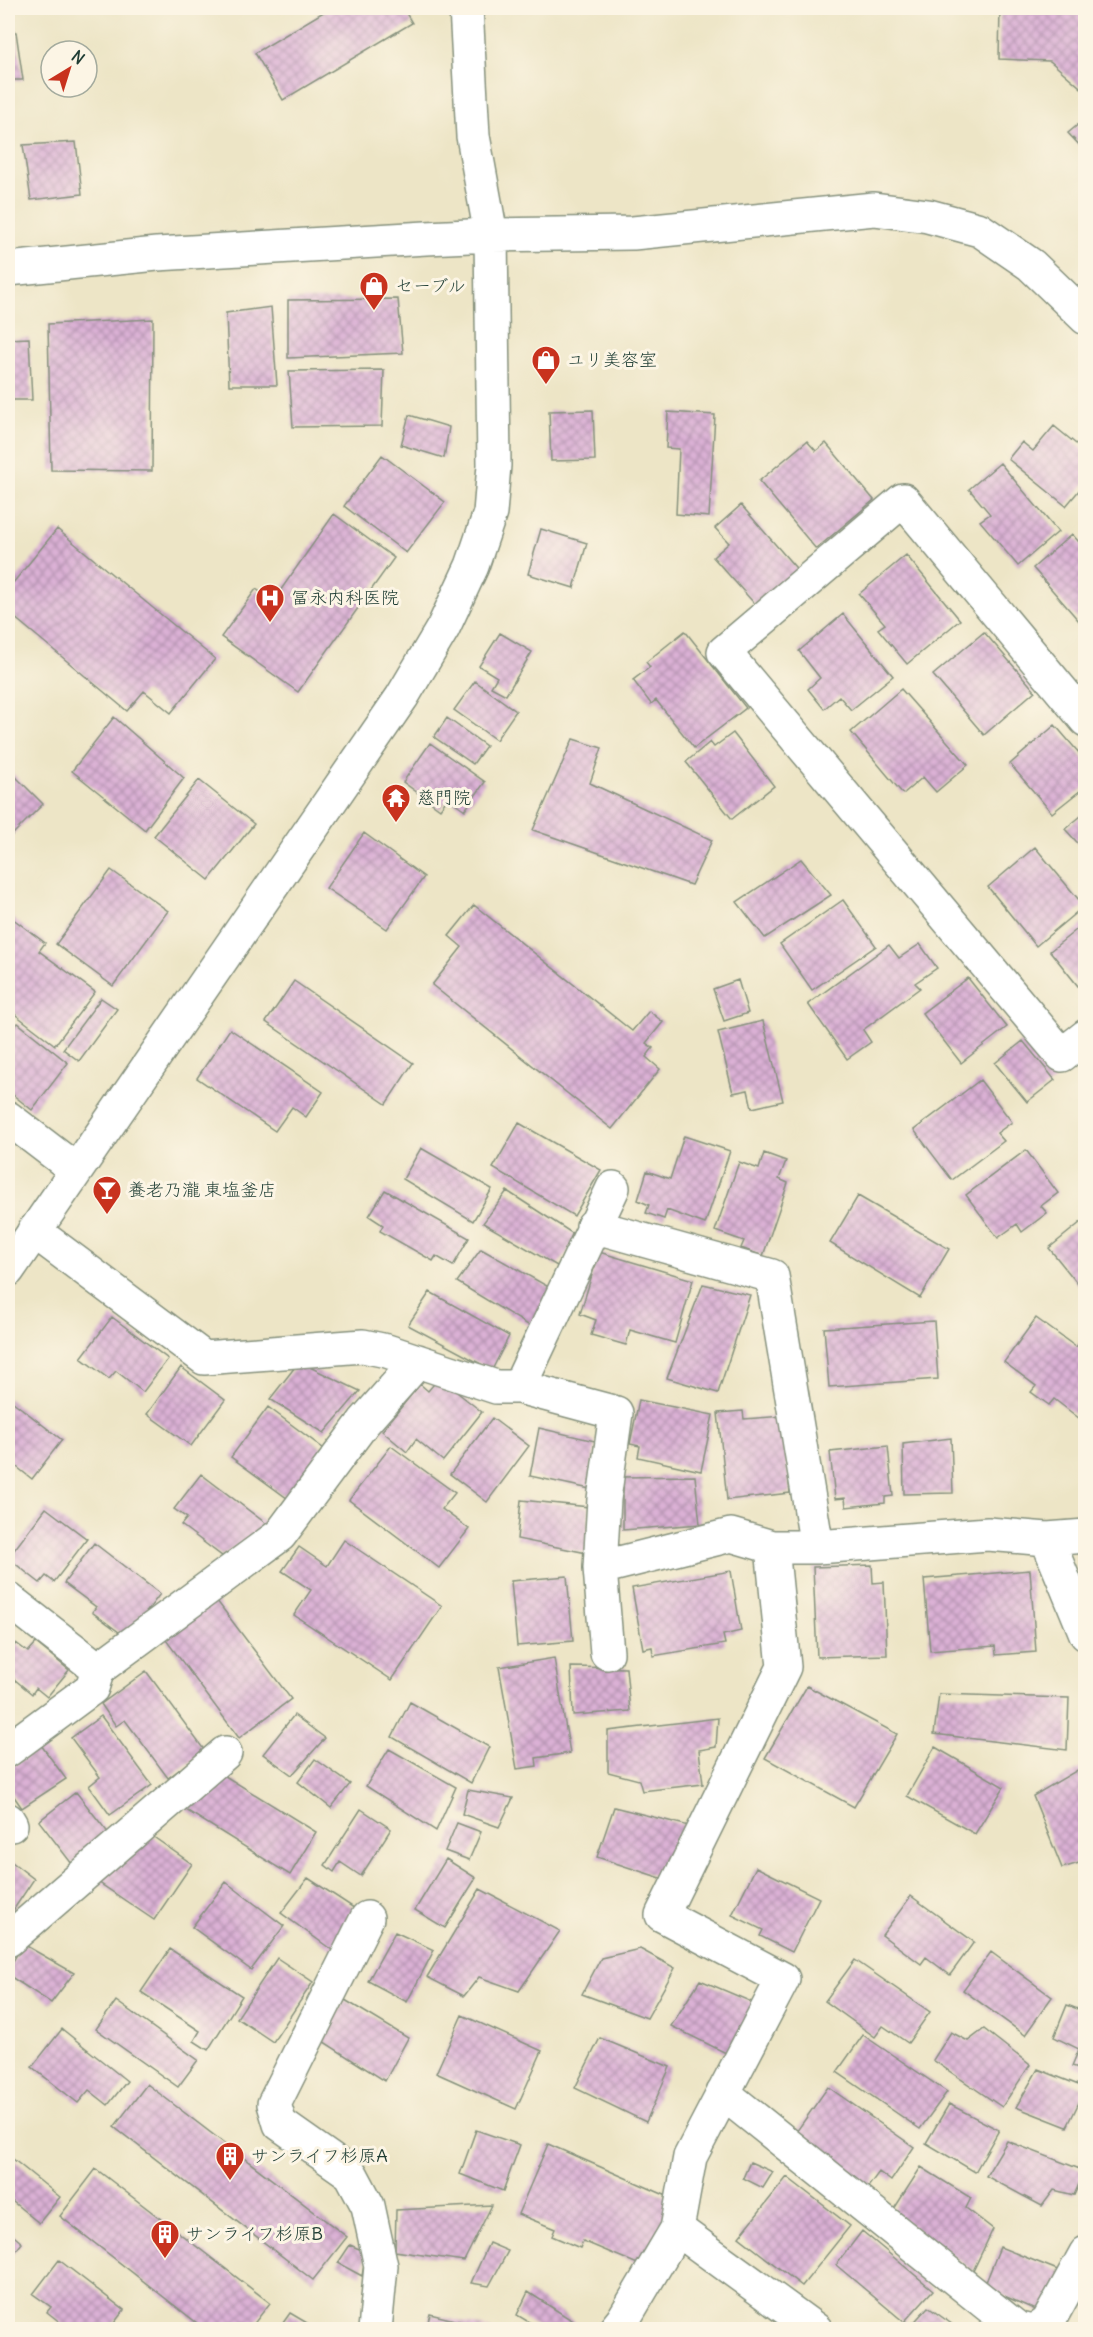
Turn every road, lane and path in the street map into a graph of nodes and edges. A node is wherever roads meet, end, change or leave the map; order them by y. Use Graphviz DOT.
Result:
graph roads {
  1 [pos="466,8"];
  2 [pos="491,235"];
  3 [pos="8,269"];
  4 [pos="1086,318"];
  5 [pos="1086,720"];
  6 [pos="1086,1036"];
  7 [pos="8,1118"];
  8 [pos="76,1170"];
  9 [pos="613,1188"];
  10 [pos="593,1226"];
  11 [pos="34,1231"];
  12 [pos="8,1270"];
  13 [pos="418,1361"];
  14 [pos="519,1387"];
  15 [pos="1086,1536"];
  16 [pos="1047,1539"];
  17 [pos="772,1547"];
  18 [pos="817,1547"];
  19 [pos="600,1568"];
  20 [pos="8,1599"];
  21 [pos="1086,1634"];
  22 [pos="607,1653"];
  23 [pos="98,1669"];
  24 [pos="8,1750"];
  25 [pos="225,1753"];
  26 [pos="367,1918"];
  27 [pos="8,1940"];
  28 [pos="723,2093"];
  29 [pos="677,2229"];
  30 [pos="1086,2253"];
  31 [pos="375,2330"];
  32 [pos="615,2330"];
  33 [pos="816,2330"];
  34 [pos="1024,2330"];
  35 [pos="1037,2330"];
  1 -- 2 [label="street"];
  2 -- 3 [label="street"];
  2 -- 4 [label="street"];
  2 -- 8 [label="street"];
  5 -- 6 [label="street"];
  7 -- 8 [label="street"];
  8 -- 11 [label="street"];
  9 -- 10 [label="street"];
  10 -- 14 [label="street"];
  10 -- 18 [label="street"];
  11 -- 12 [label="street"];
  11 -- 13 [label="street"];
  13 -- 14 [label="street"];
  13 -- 23 [label="street"];
  14 -- 19 [label="street"];
  15 -- 16 [label="street"];
  16 -- 18 [label="street"];
  16 -- 21 [label="street"];
  17 -- 18 [label="street"];
  17 -- 19 [label="street"];
  17 -- 28 [label="street"];
  19 -- 22 [label="street"];
  20 -- 23 [label="street"];
  23 -- 24 [label="street"];
  25 -- 27 [label="street"];
  26 -- 31 [label="street"];
  28 -- 29 [label="street"];
  28 -- 34 [label="street"];
  29 -- 32 [label="street"];
  29 -- 33 [label="street"];
  30 -- 35 [label="street"];
}
